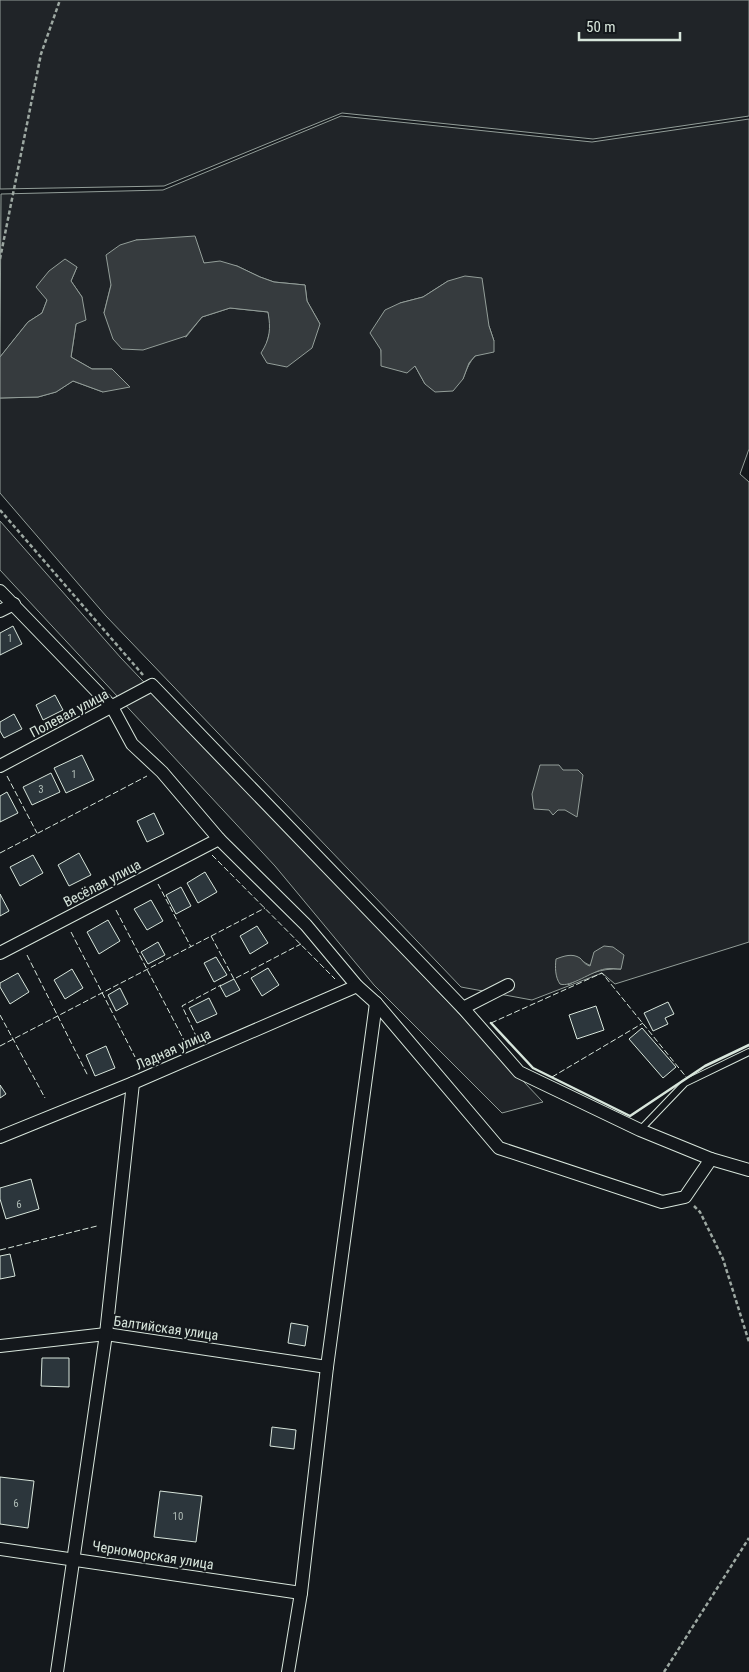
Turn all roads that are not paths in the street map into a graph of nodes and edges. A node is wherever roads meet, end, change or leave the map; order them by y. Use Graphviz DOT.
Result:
graph roads {
  1 [pos="0,591"];
  2 [pos="14,604"];
  3 [pos="0,611"];
  4 [pos="112,707"];
  5 [pos="0,766"];
  6 [pos="218,839"];
  7 [pos="0,953"];
  8 [pos="508,985"];
  9 [pos="357,986"];
  10 [pos="376,1003"];
  11 [pos="463,1008"];
  12 [pos="749,1052"];
  13 [pos="133,1083"];
  14 [pos="640,1130"];
  15 [pos="0,1137"];
  16 [pos="711,1159"];
  17 [pos="749,1170"];
  18 [pos="106,1334"];
  19 [pos="0,1346"];
  20 [pos="327,1367"];
  21 [pos="0,1549"];
  22 [pos="73,1559"];
  23 [pos="300,1593"];
  24 [pos="58,1672"];
  25 [pos="288,1672"];
  1 -- 2 [label="street"];
  2 -- 3 [label="street"];
  2 -- 4 [label="street"];
  4 -- 5 [label="street, Полевая улица"];
  4 -- 6 [label="street"];
  4 -- 11 [label="street, Полевая улица"];
  6 -- 7 [label="street, Весёлая улица"];
  6 -- 9 [label="street"];
  8 -- 11 [label="street"];
  9 -- 10 [label="street"];
  9 -- 13 [label="street, Ладная улица"];
  10 -- 16 [label="street"];
  10 -- 20 [label="street"];
  11 -- 14 [label="street"];
  12 -- 14 [label="lane"];
  13 -- 15 [label="street, Ладная улица"];
  13 -- 18 [label="street"];
  14 -- 16 [label="street"];
  16 -- 17 [label="street"];
  18 -- 19 [label="street, Балтийская улица"];
  18 -- 20 [label="street, Балтийская улица"];
  18 -- 22 [label="street"];
  20 -- 23 [label="street"];
  21 -- 22 [label="street, Черноморская улица"];
  22 -- 23 [label="street, Черноморская улица"];
  22 -- 24 [label="street"];
  23 -- 25 [label="street"];
}
